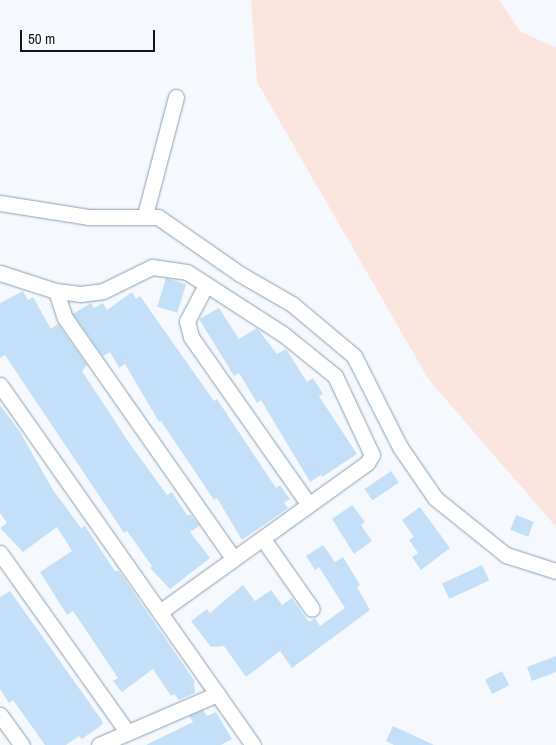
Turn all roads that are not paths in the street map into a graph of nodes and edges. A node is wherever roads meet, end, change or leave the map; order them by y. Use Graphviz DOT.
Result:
graph roads {
  1 [pos="176,97"];
  2 [pos="0,203"];
  3 [pos="144,215"];
  4 [pos="0,272"];
  5 [pos="206,284"];
  6 [pos="56,291"];
  7 [pos="2,390"];
  8 [pos="309,505"];
  9 [pos="262,539"];
  10 [pos="0,553"];
  11 [pos="234,560"];
  12 [pos="556,571"];
  13 [pos="312,609"];
  14 [pos="160,612"];
  15 [pos="217,694"];
  16 [pos="0,714"];
  17 [pos="127,732"];
  18 [pos="22,745"];
  19 [pos="99,745"];
  20 [pos="253,745"];
  1 -- 3 [label="street"];
  2 -- 3 [label="street"];
  3 -- 12 [label="street"];
  4 -- 6 [label="street"];
  5 -- 6 [label="street"];
  5 -- 8 [label="street"];
  5 -- 8 [label="street"];
  6 -- 11 [label="street"];
  7 -- 14 [label="street"];
  8 -- 9 [label="street"];
  9 -- 11 [label="street"];
  9 -- 13 [label="street"];
  10 -- 17 [label="street"];
  11 -- 14 [label="street"];
  14 -- 15 [label="street"];
  15 -- 17 [label="street"];
  15 -- 20 [label="street"];
  16 -- 18 [label="street"];
  17 -- 19 [label="street"];
}
